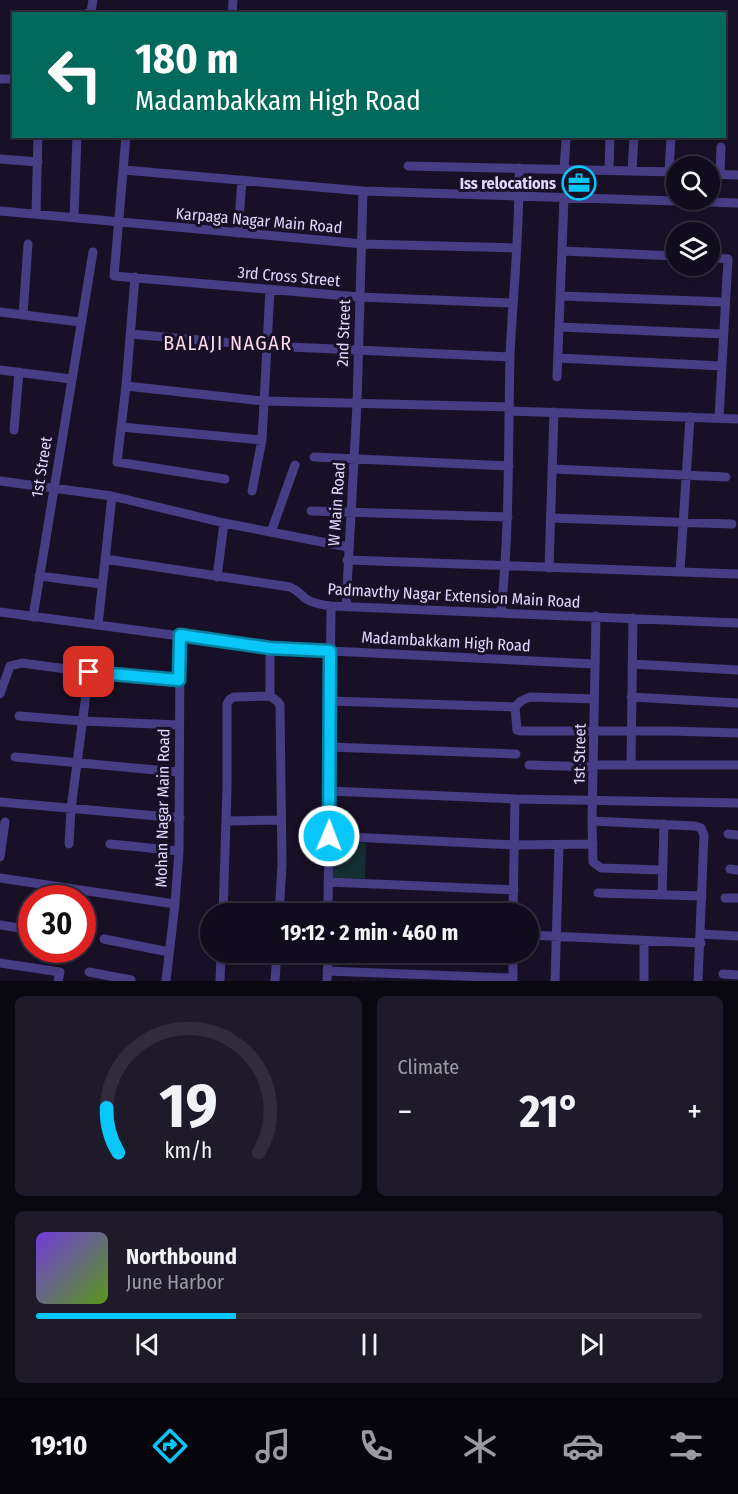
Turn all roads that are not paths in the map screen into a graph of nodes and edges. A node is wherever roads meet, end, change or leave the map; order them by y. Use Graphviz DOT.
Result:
graph roads {
  1 [pos="38,138"];
  2 [pos="77,138"];
  3 [pos="126,138"];
  4 [pos="610,138"];
  5 [pos="634,138"];
  6 [pos="671,138"];
  7 [pos="566,141"];
  8 [pos="721,147"];
  9 [pos="672,156"];
  10 [pos="0,159"];
  11 [pos="38,162"];
  12 [pos="408,166"];
  13 [pos="519,168"];
  14 [pos="564,169"];
  15 [pos="124,170"];
  16 [pos="609,170"];
  17 [pos="632,171"];
  18 [pos="666,172"];
  19 [pos="720,174"];
  20 [pos="738,175"];
  21 [pos="242,180"];
  22 [pos="363,191"];
  23 [pos="519,196"];
  24 [pos="564,198"];
  25 [pos="738,203"];
  26 [pos="0,211"];
  27 [pos="36,213"];
  28 [pos="74,217"];
  29 [pos="118,223"];
  30 [pos="238,233"];
  31 [pos="28,244"];
  32 [pos="363,244"];
  33 [pos="516,248"];
  34 [pos="93,252"];
  35 [pos="564,252"];
  36 [pos="666,256"];
  37 [pos="720,259"];
  38 [pos="135,278"];
  39 [pos="270,289"];
  40 [pos="561,296"];
  41 [pos="359,297"];
  42 [pos="724,302"];
  43 [pos="513,303"];
  44 [pos="0,312"];
  45 [pos="23,315"];
  46 [pos="80,322"];
  47 [pos="560,327"];
  48 [pos="130,334"];
  49 [pos="723,334"];
  50 [pos="268,346"];
  51 [pos="357,351"];
  52 [pos="510,357"];
  53 [pos="558,358"];
  54 [pos="722,366"];
  55 [pos="0,370"];
  56 [pos="19,372"];
  57 [pos="557,378"];
  58 [pos="71,379"];
  59 [pos="126,386"];
  60 [pos="263,400"];
  61 [pos="357,404"];
  62 [pos="510,409"];
  63 [pos="554,412"];
  64 [pos="690,417"];
  65 [pos="719,418"];
  66 [pos="738,419"];
  67 [pos="121,427"];
  68 [pos="14,430"];
  69 [pos="262,440"];
  70 [pos="314,457"];
  71 [pos="354,457"];
  72 [pos="296,465"];
  73 [pos="509,466"];
  74 [pos="554,469"];
  75 [pos="686,475"];
  76 [pos="726,477"];
  77 [pos="225,478"];
  78 [pos="0,481"];
  79 [pos="53,488"];
  80 [pos="252,491"];
  81 [pos="112,496"];
  82 [pos="311,511"];
  83 [pos="351,512"];
  84 [pos="508,517"];
  85 [pos="551,518"];
  86 [pos="683,522"];
  87 [pos="224,523"];
  88 [pos="732,524"];
  89 [pos="271,532"];
  90 [pos="348,547"];
  91 [pos="105,559"];
  92 [pos="347,560"];
  93 [pos="506,566"];
  94 [pos="549,568"];
  95 [pos="680,572"];
  96 [pos="737,574"];
  97 [pos="39,576"];
  98 [pos="217,577"];
  99 [pos="102,584"];
  100 [pos="332,606"];
  101 [pos="346,606"];
  102 [pos="0,612"];
  103 [pos="501,612"];
  104 [pos="596,616"];
  105 [pos="33,617"];
  106 [pos="633,618"];
  107 [pos="738,623"];
  108 [pos="98,625"];
  109 [pos="180,635"];
  110 [pos="270,648"];
  111 [pos="330,651"];
  112 [pos="594,664"];
  113 [pos="632,664"];
  114 [pos="738,670"];
  115 [pos="89,672"];
  116 [pos="179,680"];
  117 [pos="0,694"];
  118 [pos="270,696"];
  119 [pos="631,697"];
  120 [pos="594,699"];
  121 [pos="330,701"];
  122 [pos="738,703"];
  123 [pos="515,707"];
  124 [pos="19,716"];
  125 [pos="82,721"];
  126 [pos="179,725"];
  127 [pos="630,731"];
  128 [pos="594,732"];
  129 [pos="738,733"];
  130 [pos="330,747"];
  131 [pos="516,754"];
  132 [pos="15,758"];
  133 [pos="76,764"];
  134 [pos="529,765"];
  135 [pos="631,765"];
  136 [pos="738,765"];
  137 [pos="594,766"];
  138 [pos="178,772"];
  139 [pos="330,791"];
  140 [pos="515,799"];
  141 [pos="593,800"];
  142 [pos="0,802"];
  143 [pos="738,803"];
  144 [pos="71,809"];
  145 [pos="180,818"];
  146 [pos="281,820"];
  147 [pos="226,821"];
  148 [pos="592,821"];
  149 [pos="5,822"];
  150 [pos="664,824"];
  151 [pos="329,836"];
  152 [pos="69,844"];
  153 [pos="110,844"];
  154 [pos="593,844"];
  155 [pos="514,845"];
  156 [pos="559,845"];
  157 [pos="179,851"];
  158 [pos="0,857"];
  159 [pos="662,870"];
  160 [pos="0,878"];
  161 [pos="328,882"];
  162 [pos="514,890"];
  163 [pos="598,893"];
  164 [pos="662,895"];
  165 [pos="702,896"];
  166 [pos="725,898"];
  167 [pos="738,898"];
  168 [pos="223,903"];
  169 [pos="280,903"];
  170 [pos="328,903"];
  171 [pos="513,903"];
  172 [pos="175,904"];
  173 [pos="0,925"];
  174 [pos="18,928"];
  175 [pos="539,936"];
  176 [pos="738,936"];
  177 [pos="558,937"];
  178 [pos="701,938"];
  179 [pos="104,939"];
  180 [pos="644,941"];
  181 [pos="169,952"];
  182 [pos="0,963"];
  183 [pos="221,963"];
  184 [pos="276,963"];
  185 [pos="513,963"];
  186 [pos="60,973"];
  187 [pos="723,975"];
  188 [pos="738,975"];
  189 [pos="95,976"];
  190 [pos="327,976"];
  191 [pos="131,977"];
  192 [pos="513,980"];
  193 [pos="166,981"];
  194 [pos="220,981"];
  195 [pos="275,981"];
  196 [pos="555,981"];
  197 [pos="644,981"];
  198 [pos="698,981"];
  1 -- 11 [label="street"];
  2 -- 28 [label="street"];
  3 -- 15 [label="street"];
  4 -- 16 [label="street"];
  5 -- 17 [label="street"];
  6 -- 9 [label="street"];
  7 -- 14 [label="street"];
  8 -- 19 [label="street"];
  10 -- 11 [label="street"];
  11 -- 27 [label="street"];
  12 -- 13 [label="street"];
  13 -- 14 [label="street"];
  13 -- 23 [label="street"];
  14 -- 16 [label="street"];
  15 -- 21 [label="street"];
  15 -- 29 [label="street"];
  16 -- 17 [label="street"];
  17 -- 18 [label="street"];
  19 -- 20 [label="street"];
  21 -- 22 [label="street"];
  21 -- 30 [label="street"];
  22 -- 23 [label="street"];
  22 -- 32 [label="street, 2nd Street"];
  23 -- 24 [label="street"];
  23 -- 33 [label="street"];
  24 -- 25 [label="street"];
  24 -- 35 [label="street"];
  26 -- 27 [label="street, Karpaga Nagar Main Road"];
  27 -- 28 [label="street, Karpaga Nagar Main Road"];
  28 -- 29 [label="street, Karpaga Nagar Main Road"];
  29 -- 30 [label="street, Karpaga Nagar Main Road"];
  29 -- 38 [label="street, 3rd Cross Street"];
  30 -- 32 [label="street, Karpaga Nagar Main Road"];
  31 -- 45 [label="street"];
  32 -- 33 [label="street, Karpaga Nagar Main Road"];
  32 -- 41 [label="street, 2nd Street"];
  33 -- 43 [label="street"];
  34 -- 46 [label="street"];
  35 -- 36 [label="street"];
  35 -- 40 [label="street"];
  37 -- 42 [label="street"];
  38 -- 39 [label="street, 3rd Cross Street"];
  38 -- 48 [label="street"];
  39 -- 41 [label="street, 3rd Cross Street"];
  39 -- 50 [label="street"];
  40 -- 42 [label="street"];
  40 -- 47 [label="street"];
  41 -- 43 [label="street, 3rd Cross Street"];
  41 -- 51 [label="street, 2nd Street"];
  42 -- 49 [label="street"];
  43 -- 52 [label="street"];
  44 -- 45 [label="street"];
  45 -- 46 [label="street"];
  46 -- 58 [label="street, 1st Street"];
  47 -- 49 [label="street"];
  47 -- 53 [label="street"];
  48 -- 50 [label="street"];
  48 -- 59 [label="street"];
  49 -- 54 [label="street"];
  50 -- 51 [label="street"];
  50 -- 60 [label="street"];
  51 -- 52 [label="street"];
  51 -- 61 [label="street, 2nd Street"];
  52 -- 62 [label="street"];
  53 -- 54 [label="street"];
  53 -- 57 [label="street"];
  54 -- 65 [label="street"];
  55 -- 56 [label="street"];
  56 -- 58 [label="street"];
  56 -- 68 [label="street"];
  58 -- 79 [label="street, 1st Street"];
  59 -- 60 [label="street"];
  59 -- 67 [label="street"];
  60 -- 61 [label="street"];
  60 -- 69 [label="street"];
  61 -- 62 [label="street"];
  61 -- 71 [label="street, W Main Road"];
  62 -- 63 [label="street"];
  62 -- 73 [label="street"];
  63 -- 64 [label="street"];
  63 -- 74 [label="street"];
  64 -- 65 [label="street"];
  64 -- 75 [label="street"];
  65 -- 66 [label="street"];
  67 -- 69 [label="street"];
  67 -- 77 [label="street"];
  69 -- 80 [label="street"];
  70 -- 71 [label="street"];
  71 -- 73 [label="street"];
  71 -- 83 [label="street, W Main Road"];
  72 -- 89 [label="street"];
  73 -- 84 [label="street"];
  74 -- 75 [label="street"];
  74 -- 85 [label="street"];
  75 -- 76 [label="street"];
  75 -- 86 [label="street"];
  78 -- 79 [label="street"];
  79 -- 81 [label="street"];
  79 -- 97 [label="street, 1st Street"];
  81 -- 87 [label="street"];
  81 -- 91 [label="street"];
  82 -- 83 [label="street"];
  83 -- 84 [label="street"];
  83 -- 90 [label="street, W Main Road"];
  84 -- 93 [label="street"];
  85 -- 86 [label="street"];
  85 -- 94 [label="street"];
  86 -- 88 [label="street"];
  86 -- 95 [label="street"];
  87 -- 89 [label="street"];
  87 -- 98 [label="street"];
  89 -- 90 [label="street"];
  90 -- 92 [label="street, W Main Road"];
  91 -- 98 [label="street, Padmavthy Nagar Extension Main Road"];
  91 -- 99 [label="street"];
  92 -- 93 [label="street"];
  92 -- 101 [label="street, W Main Road"];
  93 -- 94 [label="street"];
  93 -- 103 [label="street"];
  94 -- 95 [label="street"];
  95 -- 96 [label="street"];
  97 -- 99 [label="street"];
  97 -- 105 [label="street, 1st Street"];
  98 -- 100 [label="street, Padmavthy Nagar Extension Main Road"];
  99 -- 108 [label="street"];
  100 -- 101 [label="street, Padmavthy Nagar Extension Main Road"];
  100 -- 111 [label="street"];
  101 -- 103 [label="street, Padmavthy Nagar Extension Main Road"];
  102 -- 105 [label="street, Madambakkam High Road"];
  103 -- 104 [label="street, Padmavthy Nagar Extension Main Road"];
  104 -- 106 [label="street, Padmavthy Nagar Extension Main Road"];
  104 -- 112 [label="street"];
  105 -- 108 [label="street, Madambakkam High Road"];
  106 -- 107 [label="street, Padmavthy Nagar Extension Main Road"];
  106 -- 113 [label="street"];
  108 -- 109 [label="street, Madambakkam High Road"];
  109 -- 110 [label="street, Madambakkam High Road"];
  109 -- 116 [label="street, Mohan Nagar Main Road"];
  110 -- 111 [label="street, Madambakkam High Road"];
  110 -- 118 [label="street"];
  111 -- 112 [label="street, Madambakkam High Road"];
  111 -- 121 [label="street"];
  112 -- 120 [label="street, 1st Street"];
  113 -- 114 [label="street"];
  113 -- 119 [label="street"];
  115 -- 116 [label="street"];
  115 -- 117 [label="street"];
  115 -- 125 [label="street"];
  116 -- 126 [label="street, Mohan Nagar Main Road"];
  118 -- 146 [label="street"];
  118 -- 147 [label="street"];
  119 -- 122 [label="street"];
  119 -- 127 [label="street"];
  120 -- 123 [label="street"];
  120 -- 128 [label="street, 1st Street"];
  121 -- 123 [label="street"];
  121 -- 130 [label="street"];
  123 -- 128 [label="street"];
  124 -- 125 [label="street"];
  125 -- 126 [label="street"];
  125 -- 133 [label="street"];
  126 -- 138 [label="street, Mohan Nagar Main Road"];
  127 -- 128 [label="street"];
  127 -- 129 [label="street"];
  127 -- 135 [label="street"];
  128 -- 137 [label="street, 1st Street"];
  130 -- 131 [label="street"];
  130 -- 139 [label="street"];
  132 -- 133 [label="street"];
  133 -- 138 [label="street"];
  133 -- 144 [label="street"];
  134 -- 137 [label="street"];
  135 -- 136 [label="street"];
  135 -- 137 [label="street"];
  137 -- 141 [label="street, 1st Street"];
  138 -- 145 [label="street, Mohan Nagar Main Road"];
  139 -- 140 [label="street"];
  139 -- 151 [label="street"];
  140 -- 141 [label="street"];
  140 -- 155 [label="street"];
  141 -- 143 [label="street"];
  141 -- 148 [label="street, 1st Street"];
  142 -- 144 [label="street"];
  144 -- 145 [label="street"];
  144 -- 152 [label="street"];
  145 -- 157 [label="street, Mohan Nagar Main Road"];
  146 -- 147 [label="street"];
  146 -- 169 [label="street"];
  147 -- 168 [label="street"];
  148 -- 150 [label="street"];
  148 -- 154 [label="street, 1st Street"];
  149 -- 158 [label="street"];
  150 -- 159 [label="street"];
  150 -- 165 [label="street"];
  151 -- 155 [label="street"];
  151 -- 161 [label="street"];
  153 -- 157 [label="street"];
  154 -- 156 [label="street"];
  154 -- 159 [label="street"];
  155 -- 156 [label="street"];
  155 -- 162 [label="street"];
  156 -- 177 [label="street"];
  157 -- 172 [label="street, Mohan Nagar Main Road"];
  159 -- 164 [label="street"];
  160 -- 172 [label="street"];
  161 -- 162 [label="street"];
  161 -- 170 [label="street"];
  162 -- 171 [label="street"];
  163 -- 164 [label="street"];
  164 -- 165 [label="street"];
  165 -- 178 [label="street"];
  166 -- 167 [label="street"];
  172 -- 181 [label="street, Mohan Nagar Main Road"];
  173 -- 174 [label="street"];
  175 -- 177 [label="street"];
  176 -- 178 [label="street"];
  177 -- 180 [label="street"];
  177 -- 196 [label="street"];
  178 -- 180 [label="street"];
  178 -- 198 [label="street"];
  179 -- 181 [label="street"];
  180 -- 197 [label="street"];
  181 -- 193 [label="street, Mohan Nagar Main Road"];
  182 -- 186 [label="street"];
  183 -- 194 [label="street"];
  184 -- 195 [label="street"];
  185 -- 192 [label="street"];
  187 -- 188 [label="street"];
  189 -- 191 [label="street"];
  190 -- 192 [label="street"];
}
